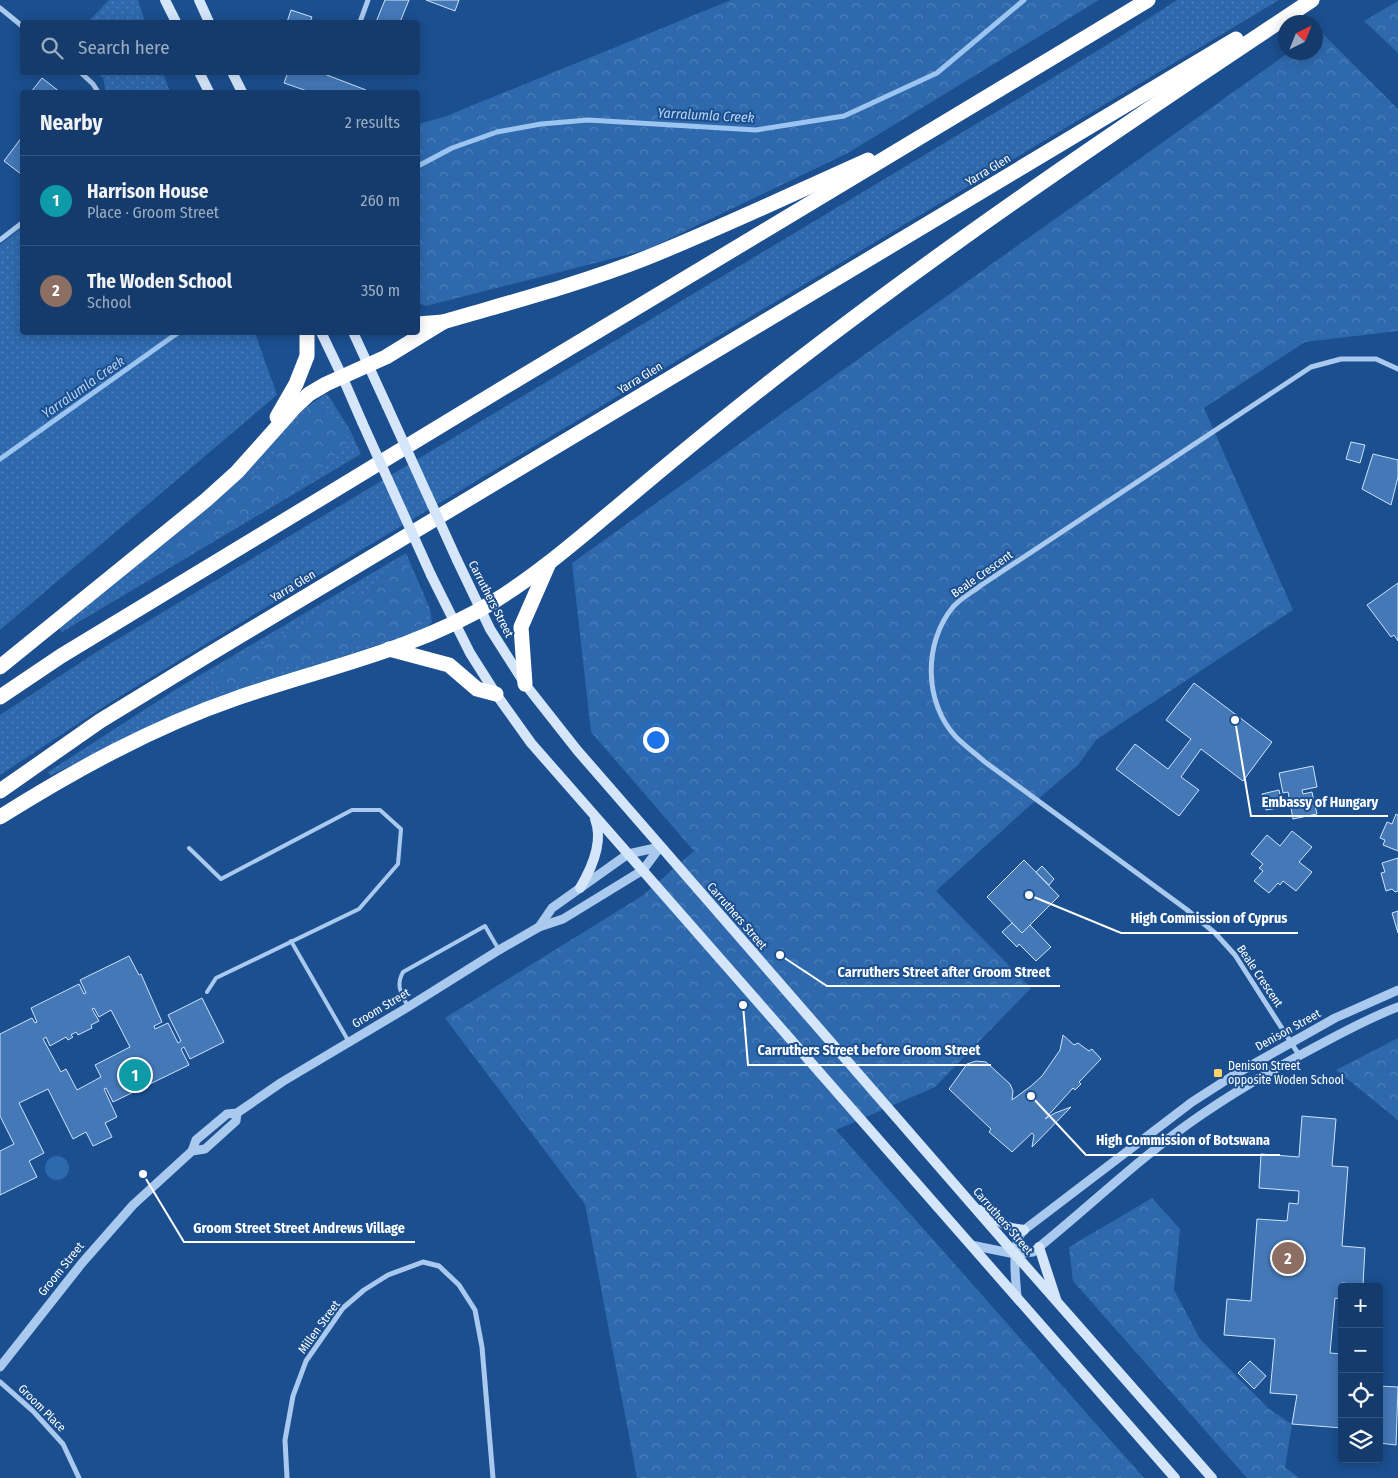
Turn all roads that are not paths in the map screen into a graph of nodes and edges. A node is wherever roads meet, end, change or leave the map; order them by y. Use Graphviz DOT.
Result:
graph roads {
  1 [pos="165,0"];
  2 [pos="199,0"];
  3 [pos="368,0"];
  4 [pos="1148,0"];
  5 [pos="1302,0"];
  6 [pos="1312,0"];
  7 [pos="0,8"];
  8 [pos="175,20"];
  9 [pos="208,20"];
  10 [pos="361,20"];
  11 [pos="20,24"];
  12 [pos="83,75"];
  13 [pos="200,75"];
  14 [pos="234,75"];
  15 [pos="97,90"];
  16 [pos="207,90"];
  17 [pos="241,90"];
  18 [pos="931,131"];
  19 [pos="20,225"];
  20 [pos="0,240"];
  21 [pos="443,322"];
  22 [pos="420,324"];
  23 [pos="307,335"];
  24 [pos="322,335"];
  25 [pos="354,335"];
  26 [pos="368,364"];
  27 [pos="1398,369"];
  28 [pos="342,376"];
  29 [pos="262,442"];
  30 [pos="549,561"];
  31 [pos="481,609"];
  32 [pos="456,624"];
  33 [pos="390,650"];
  34 [pos="0,667"];
  35 [pos="525,684"];
  36 [pos="496,694"];
  37 [pos="0,697"];
  38 [pos="0,791"];
  39 [pos="593,814"];
  40 [pos="0,817"];
  41 [pos="660,847"];
  42 [pos="189,848"];
  43 [pos="628,854"];
  44 [pos="643,870"];
  45 [pos="580,888"];
  46 [pos="539,927"];
  47 [pos="291,941"];
  48 [pos="499,950"];
  49 [pos="1398,990"];
  50 [pos="207,992"];
  51 [pos="408,1007"];
  52 [pos="1398,1007"];
  53 [pos="1292,1041"];
  54 [pos="349,1042"];
  55 [pos="1299,1056"];
  56 [pos="972,1206"];
  57 [pos="1024,1230"];
  58 [pos="971,1245"];
  59 [pos="1039,1247"];
  60 [pos="1014,1254"];
  61 [pos="1017,1297"];
  62 [pos="1058,1302"];
  63 [pos="0,1368"];
  64 [pos="0,1382"];
  65 [pos="79,1478"];
  66 [pos="287,1478"];
  67 [pos="494,1478"];
  68 [pos="1175,1478"];
  69 [pos="1212,1478"];
  1 -- 8 [label="main road"];
  2 -- 9 [label="main road"];
  3 -- 10 [label="street"];
  4 -- 18 [label="highway"];
  5 -- 38 [label="highway, Yarra Glen"];
  6 -- 30 [label="highway"];
  7 -- 11 [label="street"];
  12 -- 15 [label="street"];
  13 -- 16 [label="main road"];
  14 -- 17 [label="main road"];
  18 -- 21 [label="highway"];
  18 -- 37 [label="highway"];
  19 -- 20 [label="street"];
  21 -- 22 [label="highway"];
  21 -- 26 [label="highway"];
  23 -- 29 [label="highway"];
  24 -- 28 [label="main road"];
  25 -- 26 [label="main road, Carruthers Street"];
  26 -- 28 [label="highway"];
  26 -- 31 [label="main road, Carruthers Street, bridge"];
  27 -- 53 [label="street, Beale Crescent"];
  28 -- 29 [label="highway"];
  28 -- 32 [label="main road, bridge"];
  29 -- 34 [label="highway"];
  30 -- 31 [label="highway"];
  30 -- 35 [label="highway"];
  31 -- 32 [label="highway"];
  31 -- 35 [label="main road, Carruthers Street"];
  32 -- 33 [label="highway"];
  32 -- 36 [label="main road"];
  33 -- 36 [label="highway"];
  33 -- 40 [label="highway"];
  35 -- 41 [label="main road, Carruthers Street"];
  36 -- 39 [label="main road"];
  39 -- 43 [label="main road"];
  39 -- 45 [label="main road"];
  41 -- 43 [label="street, Groom Street"];
  41 -- 44 [label="street, Groom Street"];
  41 -- 56 [label="main road, Carruthers Street"];
  42 -- 47 [label="lane"];
  43 -- 44 [label="main road"];
  43 -- 45 [label="street, Groom Street"];
  44 -- 46 [label="street, Groom Street"];
  44 -- 58 [label="main road"];
  45 -- 46 [label="street, Groom Street"];
  46 -- 48 [label="street, Groom Street"];
  47 -- 50 [label="lane"];
  47 -- 54 [label="lane"];
  48 -- 51 [label="street, Groom Street"];
  48 -- 51 [label="lane"];
  49 -- 53 [label="street, Denison Street"];
  51 -- 54 [label="street, Groom Street"];
  52 -- 55 [label="street"];
  53 -- 55 [label="street, Beale Crescent"];
  53 -- 57 [label="street, Denison Street"];
  54 -- 63 [label="street, Groom Street"];
  55 -- 59 [label="street"];
  56 -- 57 [label="main road"];
  56 -- 60 [label="main road, Carruthers Street"];
  57 -- 60 [label="street, Denison Street"];
  58 -- 60 [label="street"];
  58 -- 61 [label="main road"];
  59 -- 60 [label="street"];
  59 -- 62 [label="main road"];
  60 -- 61 [label="street, Denison Street"];
  60 -- 62 [label="main road, Carruthers Street"];
  61 -- 68 [label="main road"];
  62 -- 69 [label="main road, Carruthers Street"];
  64 -- 65 [label="street, Groom Place"];
  66 -- 67 [label="street, Millen Street"];
}
